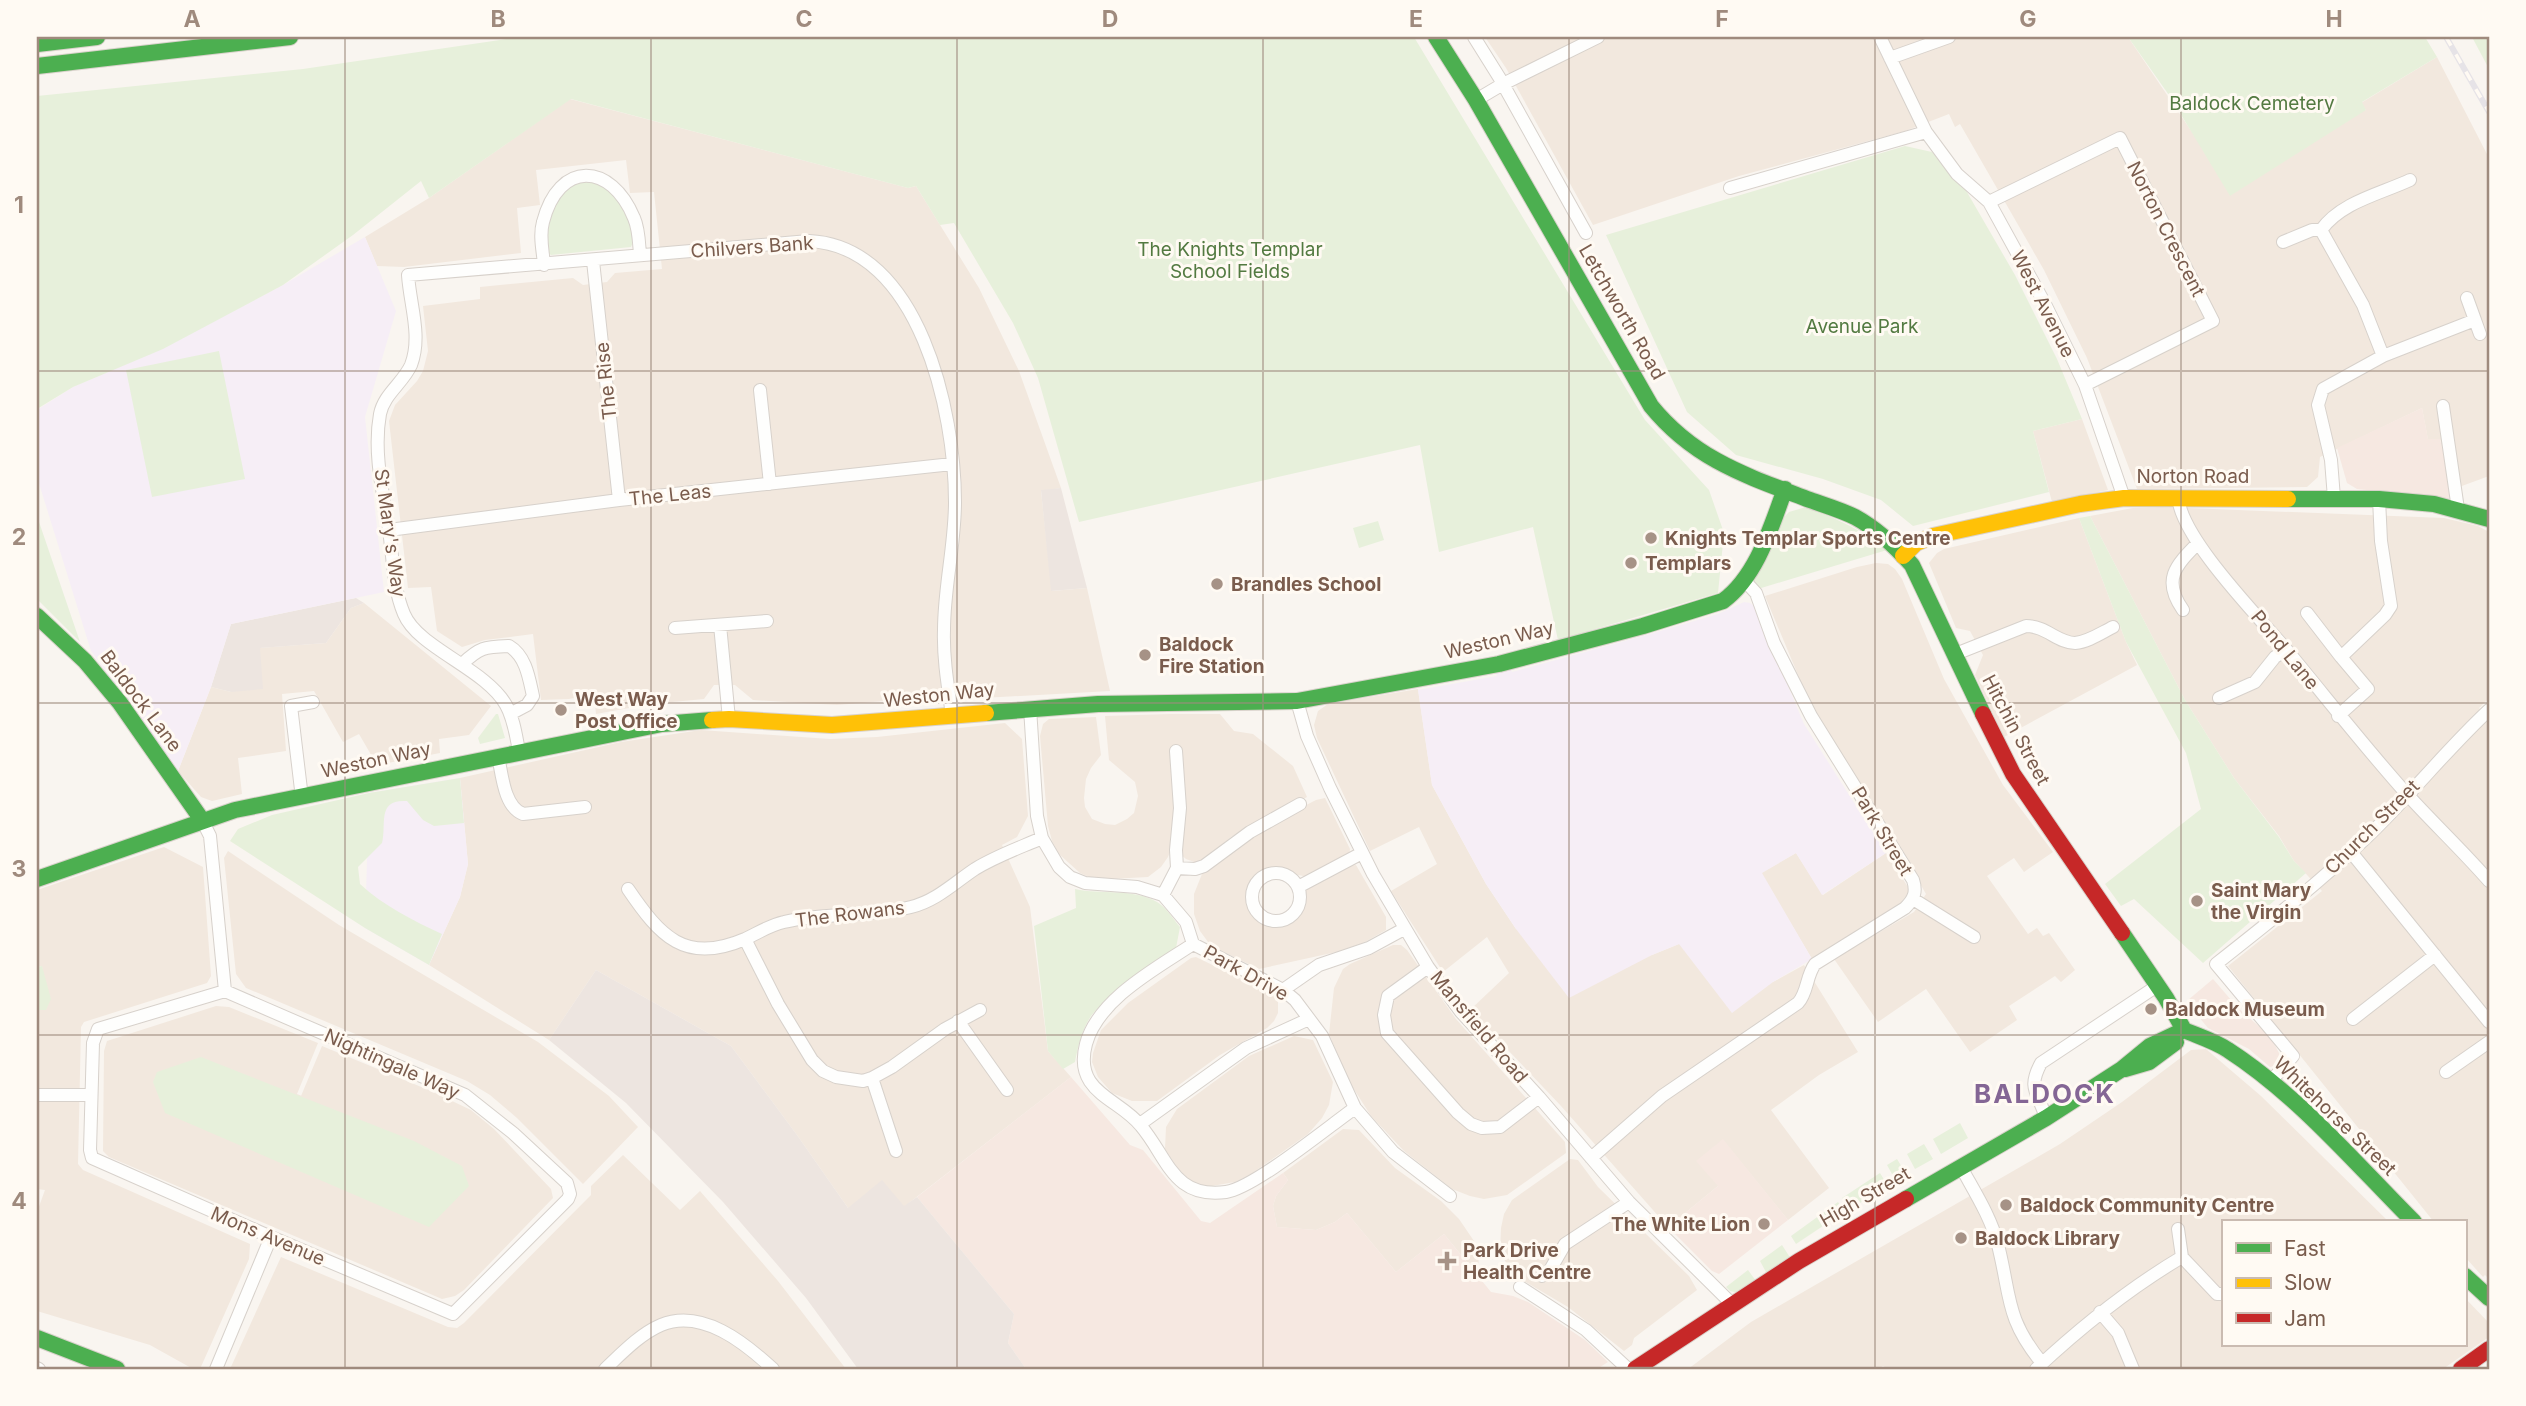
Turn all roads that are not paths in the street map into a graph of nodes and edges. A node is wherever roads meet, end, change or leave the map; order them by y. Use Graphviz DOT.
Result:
graph roads {
  1 [pos="97,37"];
  2 [pos="290,37"];
  3 [pos="1436,37"];
  4 [pos="1474,37"];
  5 [pos="1598,37"];
  6 [pos="1880,37"];
  7 [pos="1949,37"];
  8 [pos="37,44"];
  9 [pos="1891,58"];
  10 [pos="37,66"];
  11 [pos="1503,84"];
  12 [pos="1476,100"];
  13 [pos="1926,132"];
  14 [pos="2410,180"];
  15 [pos="1730,188"];
  16 [pos="1989,202"];
  17 [pos="2321,230"];
  18 [pos="1586,233"];
  19 [pos="2283,242"];
  20 [pos="640,255"];
  21 [pos="593,261"];
  22 [pos="544,265"];
  23 [pos="408,275"];
  24 [pos="2467,298"];
  25 [pos="2475,320"];
  26 [pos="2480,334"];
  27 [pos="2383,356"];
  28 [pos="2085,386"];
  29 [pos="760,390"];
  30 [pos="2443,406"];
  31 [pos="952,464"];
  32 [pos="770,484"];
  33 [pos="1785,489"];
  34 [pos="2178,497"];
  35 [pos="2124,498"];
  36 [pos="2334,498"];
  37 [pos="2379,499"];
  38 [pos="619,500"];
  39 [pos="2458,509"];
  40 [pos="2489,518"];
  41 [pos="389,530"];
  42 [pos="2198,543"];
  43 [pos="1903,555"];
  44 [pos="1744,580"];
  45 [pos="2183,610"];
  46 [pos="2306,613"];
  47 [pos="37,616"];
  48 [pos="767,621"];
  49 [pos="720,625"];
  50 [pos="2113,627"];
  51 [pos="675,628"];
  52 [pos="2287,650"];
  53 [pos="1953,656"];
  54 [pos="2341,657"];
  55 [pos="462,664"];
  56 [pos="2219,698"];
  57 [pos="1297,701"];
  58 [pos="313,702"];
  59 [pos="1030,708"];
  60 [pos="2489,710"];
  61 [pos="510,713"];
  62 [pos="952,715"];
  63 [pos="2338,716"];
  64 [pos="729,719"];
  65 [pos="519,751"];
  66 [pos="1176,751"];
  67 [pos="498,756"];
  68 [pos="2407,795"];
  69 [pos="302,798"];
  70 [pos="1300,804"];
  71 [pos="586,807"];
  72 [pos="202,820"];
  73 [pos="1042,838"];
  74 [pos="2351,852"];
  75 [pos="1362,853"];
  76 [pos="1177,867"];
  77 [pos="37,878"];
  78 [pos="2489,881"];
  79 [pos="1298,887"];
  80 [pos="628,889"];
  81 [pos="1163,895"];
  82 [pos="1913,899"];
  83 [pos="1404,929"];
  84 [pos="1974,937"];
  85 [pos="745,939"];
  86 [pos="1193,944"];
  87 [pos="2435,955"];
  88 [pos="1428,967"];
  89 [pos="2157,986"];
  90 [pos="1283,990"];
  91 [pos="225,991"];
  92 [pos="980,1010"];
  93 [pos="1309,1018"];
  94 [pos="2353,1019"];
  95 [pos="958,1021"];
  96 [pos="2489,1022"];
  97 [pos="2184,1030"];
  98 [pos="2489,1042"];
  99 [pos="2446,1072"];
  100 [pos="872,1078"];
  101 [pos="2271,1081"];
  102 [pos="1007,1090"];
  103 [pos="37,1095"];
  104 [pos="91,1095"];
  105 [pos="1539,1097"];
  106 [pos="1355,1108"];
  107 [pos="2046,1118"];
  108 [pos="1140,1124"];
  109 [pos="896,1151"];
  110 [pos="1591,1158"];
  111 [pos="1961,1167"];
  112 [pos="1450,1196"];
  113 [pos="1629,1202"];
  114 [pos="2412,1220"];
  115 [pos="2178,1229"];
  116 [pos="271,1237"];
  117 [pos="2182,1257"];
  118 [pos="1542,1276"];
  119 [pos="2466,1277"];
  120 [pos="1520,1287"];
  121 [pos="2222,1294"];
  122 [pos="2489,1298"];
  123 [pos="1732,1304"];
  124 [pos="2100,1312"];
  125 [pos="453,1314"];
  126 [pos="37,1338"];
  127 [pos="2486,1353"];
  128 [pos="2039,1366"];
  129 [pos="117,1369"];
  130 [pos="216,1369"];
  131 [pos="605,1369"];
  132 [pos="773,1369"];
  133 [pos="1628,1369"];
  134 [pos="1634,1369"];
  135 [pos="2133,1369"];
  136 [pos="2461,1369"];
  1 -- 8 [label="main road"];
  2 -- 10 [label="main road"];
  3 -- 12 [label="main road, Letchworth Road"];
  4 -- 11 [label="street, Letchworth Road"];
  5 -- 11 [label="street"];
  6 -- 9 [label="street, West Avenue"];
  7 -- 9 [label="street"];
  9 -- 13 [label="street, West Avenue"];
  11 -- 12 [label="street"];
  11 -- 18 [label="street, Letchworth Road"];
  12 -- 33 [label="main road, Letchworth Road"];
  13 -- 15 [label="street"];
  13 -- 16 [label="street, West Avenue"];
  14 -- 17 [label="street"];
  16 -- 28 [label="street, West Avenue"];
  16 -- 28 [label="street, Norton Crescent"];
  17 -- 19 [label="street"];
  17 -- 27 [label="street"];
  20 -- 21 [label="street, Chilvers Bank"];
  20 -- 22 [label="street"];
  20 -- 31 [label="street, Chilvers Bank"];
  21 -- 22 [label="street, Chilvers Bank"];
  21 -- 38 [label="street, The Rise"];
  22 -- 23 [label="street, Chilvers Bank"];
  23 -- 41 [label="street, St Mary's Way"];
  24 -- 25 [label="street"];
  25 -- 26 [label="street"];
  25 -- 27 [label="street"];
  27 -- 36 [label="street"];
  28 -- 35 [label="street, West Avenue"];
  29 -- 32 [label="street"];
  30 -- 39 [label="street"];
  31 -- 32 [label="street, The Leas"];
  31 -- 62 [label="street, Chilvers Bank"];
  32 -- 38 [label="street, The Leas"];
  33 -- 43 [label="main road, Hitchin Street"];
  33 -- 44 [label="main road, Weston Way"];
  34 -- 35 [label="main road, Norton Road"];
  34 -- 36 [label="main road, Norton Road"];
  34 -- 42 [label="street, Pond Lane"];
  35 -- 43 [label="main road, Norton Road"];
  36 -- 37 [label="main road, Norton Road"];
  37 -- 39 [label="main road, Norton Road"];
  37 -- 54 [label="street"];
  38 -- 41 [label="street, The Leas"];
  39 -- 40 [label="main road, Norton Road"];
  41 -- 55 [label="street, St Mary's Way"];
  42 -- 45 [label="street"];
  42 -- 52 [label="street, Pond Lane"];
  43 -- 53 [label="main road, Hitchin Street"];
  44 -- 57 [label="main road, Weston Way"];
  44 -- 82 [label="street, Park Street"];
  46 -- 54 [label="street"];
  47 -- 72 [label="main road, Baldock Lane"];
  48 -- 49 [label="street"];
  49 -- 51 [label="street"];
  49 -- 64 [label="street"];
  50 -- 53 [label="street"];
  52 -- 56 [label="street"];
  52 -- 63 [label="street, Pond Lane"];
  53 -- 89 [label="main road, Hitchin Street"];
  54 -- 63 [label="street"];
  55 -- 61 [label="street, St Mary's Way"];
  55 -- 61 [label="street"];
  57 -- 59 [label="main road, Weston Way"];
  57 -- 75 [label="street, Mansfield Road"];
  58 -- 69 [label="street"];
  59 -- 62 [label="main road, Weston Way"];
  59 -- 73 [label="street"];
  60 -- 68 [label="street, Church Street"];
  61 -- 65 [label="street, St Mary's Way"];
  62 -- 64 [label="main road, Weston Way"];
  63 -- 68 [label="street, Pond Lane"];
  64 -- 65 [label="main road, Weston Way"];
  65 -- 67 [label="main road, Weston Way"];
  66 -- 76 [label="street"];
  67 -- 69 [label="main road, Weston Way"];
  67 -- 71 [label="street"];
  68 -- 74 [label="street, Church Street"];
  68 -- 78 [label="street, Pond Lane"];
  69 -- 72 [label="main road, Weston Way"];
  70 -- 76 [label="street"];
  72 -- 77 [label="main road, Weston Way"];
  72 -- 91 [label="street"];
  73 -- 81 [label="street"];
  73 -- 85 [label="street, The Rowans"];
  74 -- 87 [label="street"];
  74 -- 101 [label="street, Church Street"];
  75 -- 79 [label="street"];
  75 -- 83 [label="street, Mansfield Road"];
  76 -- 81 [label="street"];
  80 -- 85 [label="street, The Rowans"];
  81 -- 86 [label="street, Park Drive"];
  82 -- 84 [label="street"];
  82 -- 110 [label="street, Park Street"];
  83 -- 88 [label="street, Mansfield Road"];
  83 -- 90 [label="street"];
  85 -- 100 [label="street"];
  86 -- 90 [label="street, Park Drive"];
  86 -- 108 [label="street"];
  87 -- 94 [label="street"];
  87 -- 96 [label="street"];
  88 -- 105 [label="street, Mansfield Road"];
  88 -- 105 [label="street"];
  89 -- 97 [label="main road, Hitchin Street"];
  89 -- 107 [label="street"];
  90 -- 93 [label="street, Park Drive"];
  91 -- 104 [label="street"];
  91 -- 125 [label="street, Nightingale Way"];
  92 -- 95 [label="street"];
  93 -- 106 [label="street, Park Drive"];
  93 -- 108 [label="street"];
  95 -- 100 [label="street"];
  95 -- 102 [label="street"];
  97 -- 101 [label="main road, Whitehorse Street"];
  97 -- 107 [label="main road, High Street"];
  98 -- 99 [label="street"];
  100 -- 109 [label="street"];
  101 -- 114 [label="main road, Whitehorse Street"];
  103 -- 104 [label="street"];
  104 -- 116 [label="street, Mons Avenue"];
  105 -- 110 [label="street, Mansfield Road"];
  106 -- 108 [label="street"];
  106 -- 112 [label="street, Park Drive"];
  107 -- 111 [label="main road, High Street"];
  110 -- 113 [label="street, Mansfield Road"];
  111 -- 123 [label="main road, High Street"];
  111 -- 128 [label="street"];
  113 -- 118 [label="street"];
  113 -- 123 [label="street, Mansfield Road"];
  115 -- 117 [label="street"];
  116 -- 125 [label="street, Mons Avenue"];
  116 -- 130 [label="street"];
  117 -- 121 [label="street"];
  117 -- 124 [label="street"];
  119 -- 122 [label="main road"];
  120 -- 133 [label="street"];
  123 -- 134 [label="main road, High Street"];
  124 -- 128 [label="street"];
  124 -- 135 [label="street"];
  126 -- 129 [label="main road"];
  127 -- 136 [label="main road"];
  131 -- 132 [label="street"];
}
